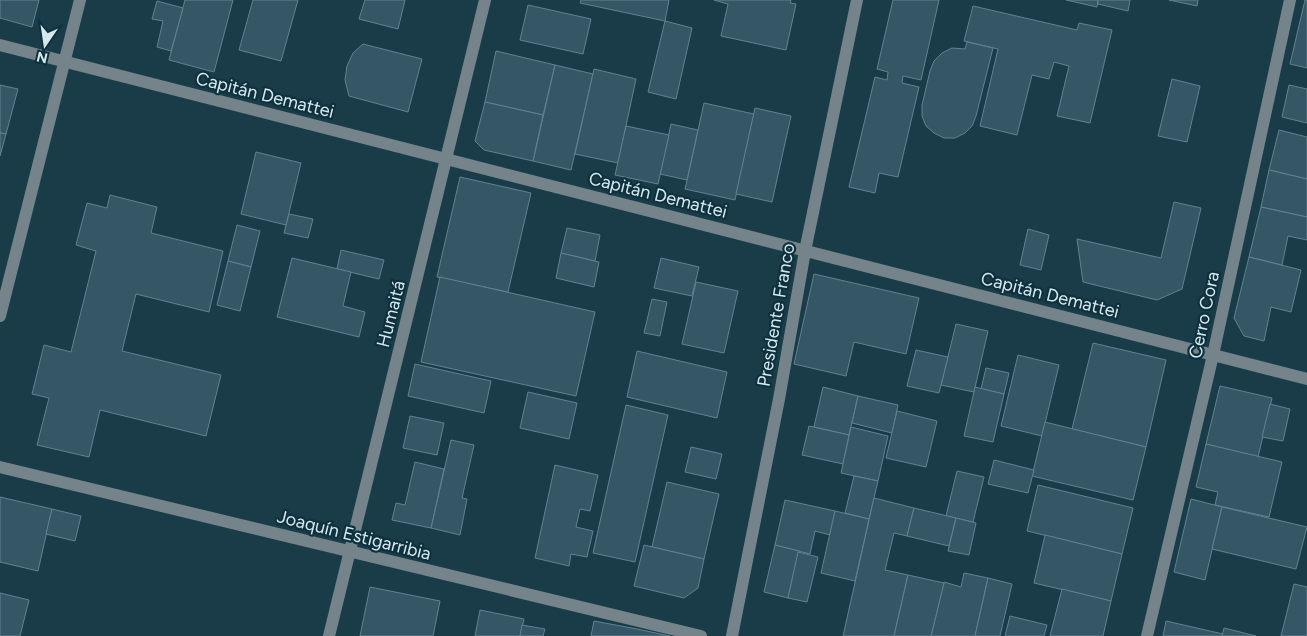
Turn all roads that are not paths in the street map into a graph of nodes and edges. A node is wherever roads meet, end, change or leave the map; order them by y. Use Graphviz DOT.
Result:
graph roads {
  1 [pos="80,0"];
  2 [pos="485,0"];
  3 [pos="857,0"];
  4 [pos="1290,0"];
  5 [pos="0,45"];
  6 [pos="64,62"];
  7 [pos="447,160"];
  8 [pos="805,251"];
  9 [pos="0,316"];
  10 [pos="1213,355"];
  11 [pos="1307,379"];
  12 [pos="0,467"];
  13 [pos="350,552"];
  14 [pos="329,636"];
  15 [pos="701,636"];
  16 [pos="732,636"];
  17 [pos="1147,636"];
  1 -- 6 [label="street"];
  2 -- 7 [label="street, Humaitá"];
  3 -- 8 [label="street, Presidente Franco"];
  4 -- 10 [label="street, Cerro Cora"];
  5 -- 6 [label="street, Capitán Demattei"];
  6 -- 7 [label="street, Capitán Demattei"];
  6 -- 9 [label="street"];
  7 -- 8 [label="street, Capitán Demattei"];
  7 -- 13 [label="street, Humaitá"];
  8 -- 10 [label="street, Capitán Demattei"];
  8 -- 16 [label="street, Presidente Franco"];
  10 -- 11 [label="street, Capitán Demattei"];
  10 -- 17 [label="street, Cerro Cora"];
  12 -- 13 [label="street, Joaquín Estigarribia"];
  13 -- 14 [label="street, Humaitá"];
  13 -- 15 [label="street, Joaquín Estigarribia"];
}
